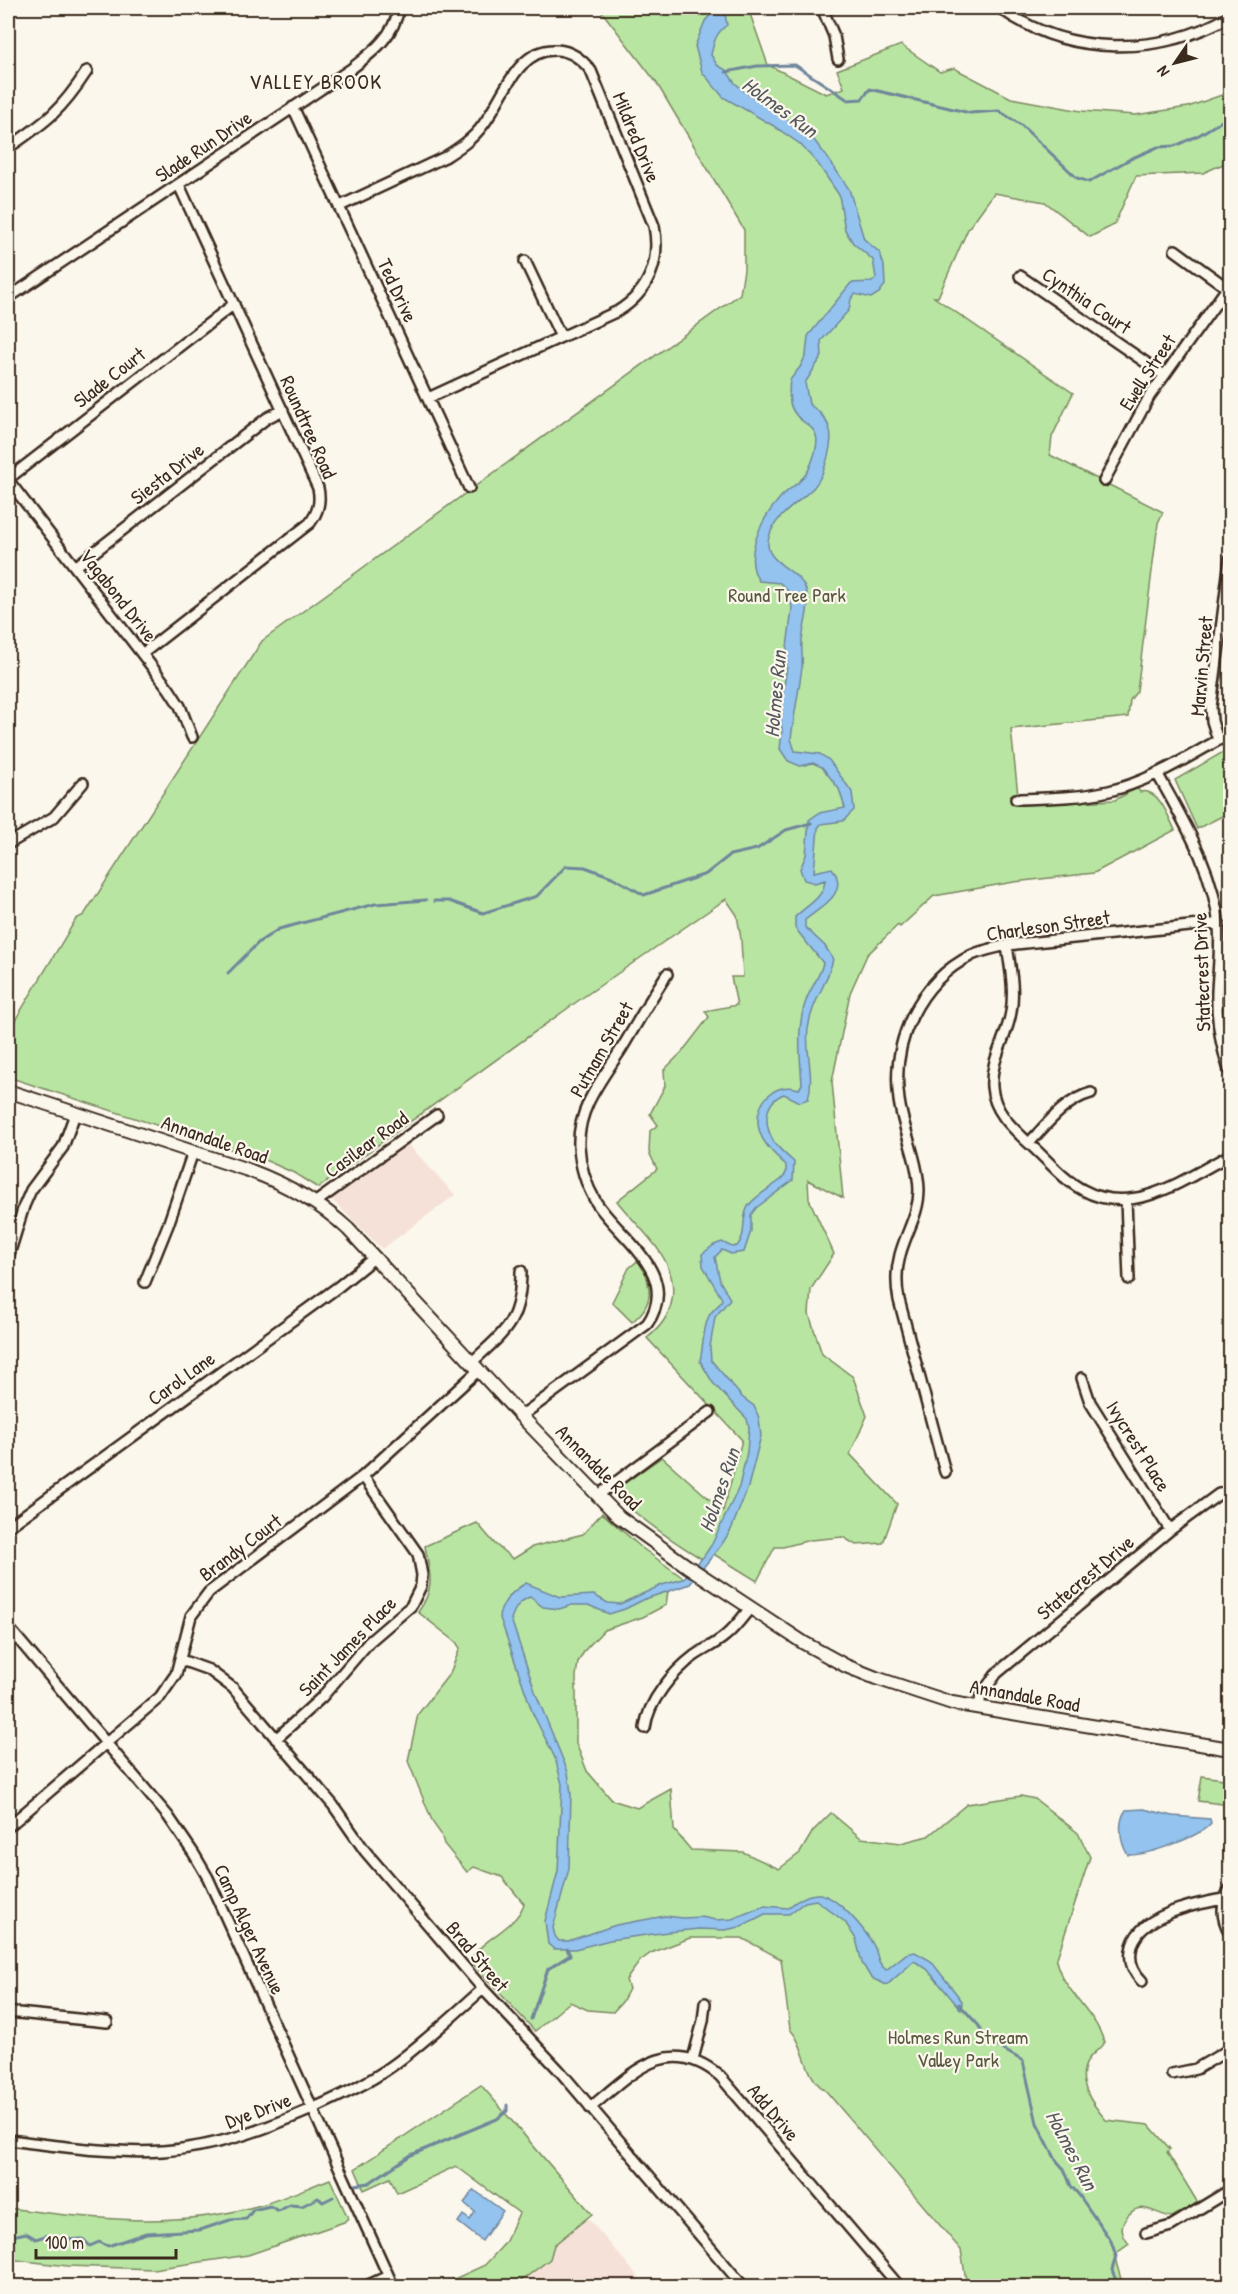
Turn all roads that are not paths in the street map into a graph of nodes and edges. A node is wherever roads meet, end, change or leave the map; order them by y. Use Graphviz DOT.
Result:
graph roads {
  1 [pos="399,8"];
  2 [pos="822,8"];
  3 [pos="1000,8"];
  4 [pos="1230,16"];
  5 [pos="838,59"];
  6 [pos="87,71"];
  7 [pos="293,107"];
  8 [pos="8,148"];
  9 [pos="179,185"];
  10 [pos="340,206"];
  11 [pos="1175,250"];
  12 [pos="525,261"];
  13 [pos="1020,276"];
  14 [pos="1229,289"];
  15 [pos="8,297"];
  16 [pos="234,304"];
  17 [pos="561,337"];
  18 [pos="1164,375"];
  19 [pos="428,398"];
  20 [pos="283,410"];
  21 [pos="8,480"];
  22 [pos="1104,481"];
  23 [pos="469,488"];
  24 [pos="1230,559"];
  25 [pos="75,567"];
  26 [pos="142,654"];
  27 [pos="1230,734"];
  28 [pos="192,737"];
  29 [pos="1218,740"];
  30 [pos="1157,773"];
  31 [pos="82,783"];
  32 [pos="1016,799"];
  33 [pos="8,844"];
  34 [pos="1219,922"];
  35 [pos="1006,945"];
  36 [pos="667,974"];
  37 [pos="1230,1073"];
  38 [pos="8,1091"];
  39 [pos="1091,1093"];
  40 [pos="75,1114"];
  41 [pos="437,1115"];
  42 [pos="1029,1143"];
  43 [pos="193,1152"];
  44 [pos="1230,1155"];
  45 [pos="1126,1200"];
  46 [pos="316,1202"];
  47 [pos="375,1257"];
  48 [pos="8,1258"];
  49 [pos="521,1271"];
  50 [pos="1129,1279"];
  51 [pos="146,1282"];
  52 [pos="475,1366"];
  53 [pos="1082,1378"];
  54 [pos="710,1412"];
  55 [pos="521,1416"];
  56 [pos="945,1472"];
  57 [pos="363,1476"];
  58 [pos="1230,1491"];
  59 [pos="597,1496"];
  60 [pos="8,1527"];
  61 [pos="1170,1530"];
  62 [pos="750,1608"];
  63 [pos="8,1628"];
  64 [pos="181,1660"];
  65 [pos="979,1707"];
  66 [pos="645,1728"];
  67 [pos="276,1738"];
  68 [pos="106,1743"];
  69 [pos="1230,1749"];
  70 [pos="8,1827"];
  71 [pos="1230,1889"];
  72 [pos="1224,1899"];
  73 [pos="1230,1933"];
  74 [pos="1142,1981"];
  75 [pos="483,1989"];
  76 [pos="705,2002"];
  77 [pos="8,2012"];
  78 [pos="107,2022"];
  79 [pos="1230,2049"];
  80 [pos="693,2060"];
  81 [pos="1172,2074"];
  82 [pos="590,2108"];
  83 [pos="312,2109"];
  84 [pos="8,2140"];
  85 [pos="1230,2190"];
  86 [pos="1146,2233"];
  87 [pos="388,2276"];
  88 [pos="366,2286"];
  89 [pos="393,2286"];
  90 [pos="743,2286"];
  91 [pos="899,2286"];
  1 -- 7 [label="street, Slade Run Drive"];
  2 -- 5 [label="street"];
  3 -- 4 [label="street"];
  6 -- 8 [label="street"];
  7 -- 9 [label="street, Slade Run Drive"];
  7 -- 10 [label="street, Ted Drive"];
  9 -- 15 [label="street, Slade Run Drive"];
  9 -- 16 [label="street, Roundtree Road"];
  10 -- 17 [label="street, Mildred Drive"];
  10 -- 19 [label="street, Ted Drive"];
  11 -- 14 [label="street"];
  12 -- 17 [label="street"];
  13 -- 18 [label="street, Cynthia Court"];
  14 -- 18 [label="street, Ewell Street"];
  16 -- 20 [label="street, Roundtree Road"];
  16 -- 21 [label="street, Slade Court"];
  17 -- 19 [label="street, Mildred Drive"];
  18 -- 22 [label="street, Ewell Street"];
  19 -- 23 [label="street, Ted Drive"];
  20 -- 25 [label="street, Siesta Drive"];
  20 -- 26 [label="street, Roundtree Road"];
  21 -- 25 [label="street, Vagabond Drive"];
  24 -- 29 [label="street, Marvin Street"];
  25 -- 26 [label="street, Vagabond Drive"];
  26 -- 28 [label="street, Vagabond Drive"];
  27 -- 29 [label="street"];
  29 -- 30 [label="street"];
  30 -- 32 [label="street"];
  30 -- 34 [label="street, Statecrest Drive"];
  31 -- 33 [label="street"];
  34 -- 35 [label="street, Charleson Street"];
  34 -- 37 [label="street, Statecrest Drive"];
  35 -- 42 [label="street"];
  35 -- 56 [label="street, Charleson Street"];
  36 -- 55 [label="street, Putnam Street"];
  38 -- 40 [label="main road, Annandale Road"];
  39 -- 42 [label="street"];
  40 -- 43 [label="main road, Annandale Road"];
  40 -- 48 [label="street"];
  41 -- 46 [label="street, Casilear Road"];
  42 -- 45 [label="street"];
  43 -- 46 [label="main road, Annandale Road"];
  43 -- 51 [label="street"];
  44 -- 45 [label="street"];
  45 -- 50 [label="street"];
  46 -- 47 [label="main road, Annandale Road"];
  47 -- 52 [label="main road, Annandale Road"];
  47 -- 60 [label="street, Carol Lane"];
  49 -- 52 [label="street, Brandy Court"];
  52 -- 55 [label="main road, Annandale Road"];
  52 -- 57 [label="street, Brandy Court"];
  53 -- 61 [label="street, Ivycrest Place"];
  54 -- 59 [label="street"];
  55 -- 59 [label="main road, Annandale Road"];
  57 -- 64 [label="street, Brandy Court"];
  57 -- 67 [label="street, Saint James Place"];
  58 -- 61 [label="street, Statecrest Drive"];
  59 -- 62 [label="main road, Annandale Road"];
  61 -- 65 [label="street, Statecrest Drive"];
  62 -- 65 [label="main road, Annandale Road"];
  62 -- 66 [label="street"];
  63 -- 68 [label="street, Camp Alger Avenue"];
  64 -- 67 [label="street, Brad Street"];
  64 -- 68 [label="street, Brandy Court"];
  65 -- 69 [label="main road, Annandale Road"];
  67 -- 75 [label="street, Brad Street"];
  68 -- 70 [label="street, Brandy Court"];
  68 -- 83 [label="street, Camp Alger Avenue"];
  71 -- 72 [label="street"];
  72 -- 73 [label="street"];
  72 -- 74 [label="street"];
  75 -- 82 [label="street, Brad Street"];
  75 -- 83 [label="street, Dye Drive"];
  76 -- 80 [label="street"];
  77 -- 78 [label="street"];
  79 -- 81 [label="street"];
  80 -- 82 [label="street, Add Drive"];
  80 -- 91 [label="street, Add Drive"];
  82 -- 90 [label="street, Brad Street"];
  83 -- 84 [label="street, Dye Drive"];
  83 -- 87 [label="street, Camp Alger Avenue"];
  85 -- 86 [label="street"];
  87 -- 88 [label="street"];
  87 -- 89 [label="street, Camp Alger Avenue"];
}
